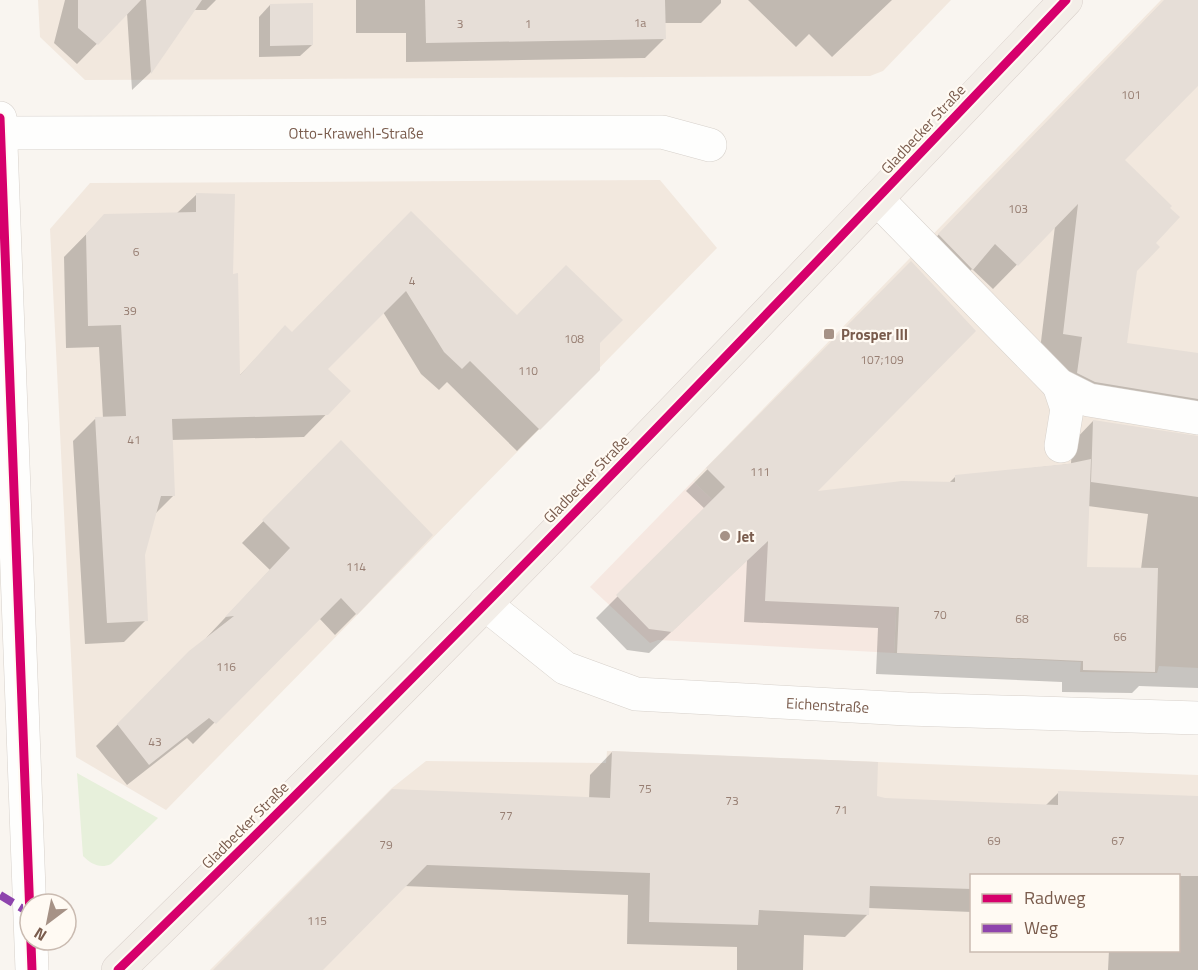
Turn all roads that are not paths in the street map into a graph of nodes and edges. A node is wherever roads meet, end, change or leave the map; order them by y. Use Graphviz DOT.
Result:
graph roads {
  1 [pos="1066,0"];
  2 [pos="0,128"];
  3 [pos="710,145"];
  4 [pos="877,199"];
  5 [pos="1059,385"];
  6 [pos="1198,418"];
  7 [pos="1061,446"];
  8 [pos="485,604"];
  9 [pos="1198,718"];
  10 [pos="27,892"];
  11 [pos="0,895"];
  12 [pos="18,906"];
  13 [pos="31,952"];
  14 [pos="32,970"];
  15 [pos="118,970"];
  1 -- 4 [label="main road, Gladbecker Straße"];
  2 -- 3 [label="street, Otto-Krawehl-Straße"];
  2 -- 10 [label="street"];
  4 -- 5 [label="street"];
  4 -- 8 [label="main road, Gladbecker Straße"];
  5 -- 6 [label="street"];
  5 -- 7 [label="street"];
  8 -- 9 [label="street, Eichenstraße"];
  8 -- 15 [label="main road, Gladbecker Straße"];
  11 -- 12 [label="street"];
  13 -- 14 [label="street"];
}
